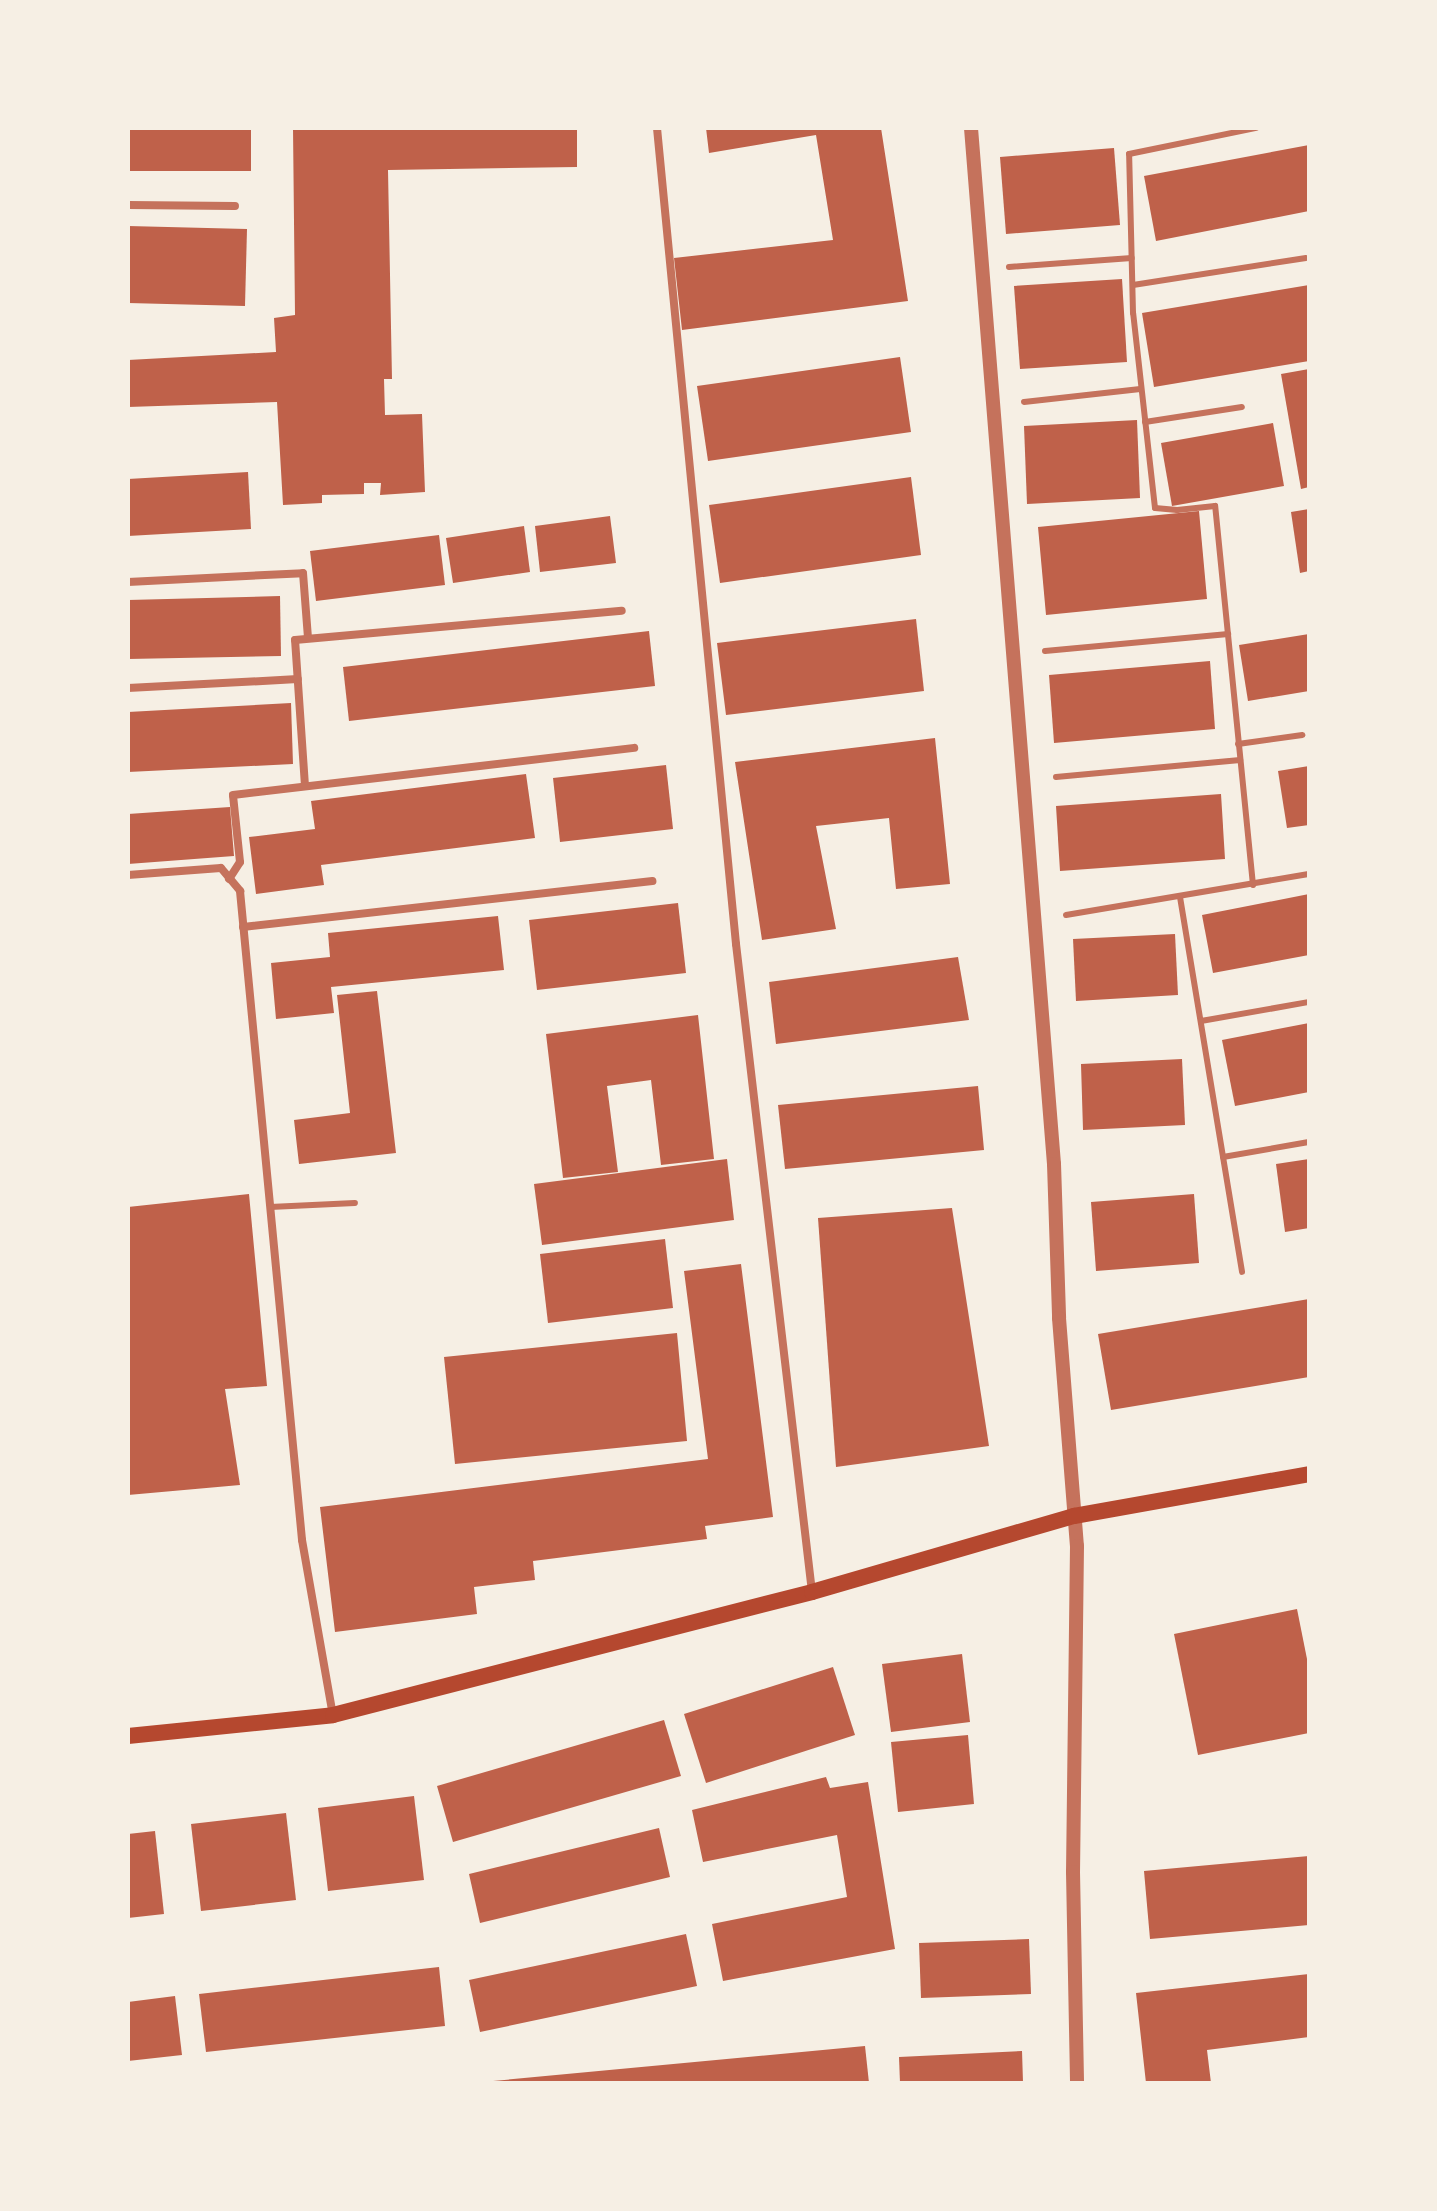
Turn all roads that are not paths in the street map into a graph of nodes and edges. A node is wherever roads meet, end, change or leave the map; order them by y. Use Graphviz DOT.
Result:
graph roads {
  1 [pos="657,128"];
  2 [pos="971,128"];
  3 [pos="1256,128"];
  4 [pos="128,205"];
  5 [pos="235,206"];
  6 [pos="1132,258"];
  7 [pos="1306,258"];
  8 [pos="1009,267"];
  9 [pos="1133,285"];
  10 [pos="1140,389"];
  11 [pos="1024,402"];
  12 [pos="1242,407"];
  13 [pos="1145,422"];
  14 [pos="128,582"];
  15 [pos="622,611"];
  16 [pos="1228,634"];
  17 [pos="308,638"];
  18 [pos="1045,651"];
  19 [pos="298,679"];
  20 [pos="128,688"];
  21 [pos="1302,735"];
  22 [pos="1238,744"];
  23 [pos="634,748"];
  24 [pos="1240,760"];
  25 [pos="1056,777"];
  26 [pos="305,786"];
  27 [pos="1309,874"];
  28 [pos="128,875"];
  29 [pos="229,879"];
  30 [pos="652,881"];
  31 [pos="1253,885"];
  32 [pos="1180,897"];
  33 [pos="1066,915"];
  34 [pos="243,927"];
  35 [pos="1309,1002"];
  36 [pos="1201,1021"];
  37 [pos="1309,1142"];
  38 [pos="1223,1157"];
  39 [pos="355,1203"];
  40 [pos="270,1207"];
  41 [pos="1242,1272"];
  42 [pos="1309,1474"];
  43 [pos="1074,1516"];
  44 [pos="812,1592"];
  45 [pos="333,1715"];
  46 [pos="128,1736"];
  47 [pos="1077,2083"];
  1 -- 44 [label="street"];
  2 -- 43 [label="street"];
  3 -- 6 [label="lane"];
  4 -- 5 [label="street"];
  6 -- 8 [label="lane"];
  6 -- 9 [label="lane"];
  7 -- 9 [label="lane"];
  9 -- 10 [label="lane"];
  10 -- 11 [label="lane"];
  10 -- 13 [label="lane"];
  12 -- 13 [label="lane"];
  13 -- 16 [label="lane"];
  14 -- 17 [label="street"];
  15 -- 17 [label="street"];
  16 -- 18 [label="lane"];
  16 -- 22 [label="lane"];
  17 -- 19 [label="street"];
  19 -- 20 [label="street"];
  19 -- 26 [label="street"];
  21 -- 22 [label="lane"];
  22 -- 24 [label="lane"];
  23 -- 26 [label="street"];
  24 -- 25 [label="lane"];
  24 -- 31 [label="lane"];
  26 -- 29 [label="street"];
  27 -- 31 [label="lane"];
  28 -- 29 [label="street"];
  29 -- 34 [label="street"];
  30 -- 34 [label="street"];
  31 -- 32 [label="lane"];
  32 -- 33 [label="lane"];
  32 -- 36 [label="lane"];
  34 -- 40 [label="street"];
  35 -- 36 [label="lane"];
  36 -- 38 [label="lane"];
  37 -- 38 [label="lane"];
  38 -- 41 [label="lane"];
  39 -- 40 [label="lane"];
  40 -- 45 [label="street"];
  42 -- 43 [label="main road"];
  43 -- 44 [label="main road"];
  43 -- 47 [label="street"];
  44 -- 45 [label="main road"];
  45 -- 46 [label="main road"];
}
